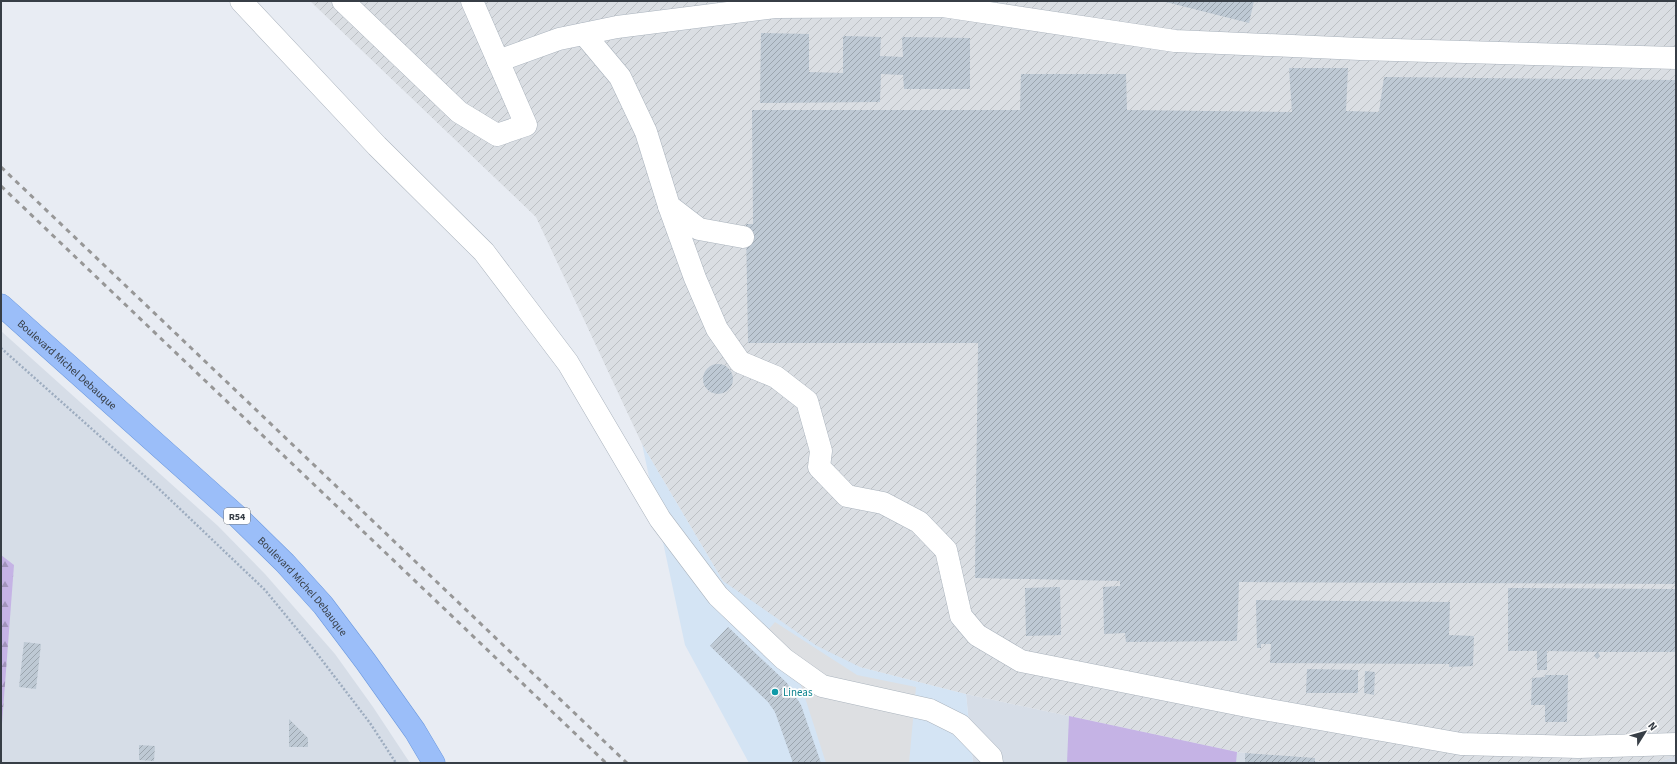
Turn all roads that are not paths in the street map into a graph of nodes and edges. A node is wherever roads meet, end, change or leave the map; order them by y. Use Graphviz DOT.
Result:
graph roads {
  1 [pos="241,1"];
  2 [pos="343,1"];
  3 [pos="472,1"];
  4 [pos="1005,1"];
  5 [pos="831,4"];
  6 [pos="1062,24"];
  7 [pos="584,34"];
  8 [pos="1676,58"];
  9 [pos="498,61"];
  10 [pos="669,206"];
  11 [pos="743,238"];
  12 [pos="1,305"];
  13 [pos="1676,744"];
  14 [pos="434,763"];
  15 [pos="992,763"];
  1 -- 15 [label="lane"];
  2 -- 9 [label="lane"];
  3 -- 9 [label="lane"];
  4 -- 6 [label="lane"];
  5 -- 6 [label="lane"];
  5 -- 7 [label="lane"];
  6 -- 8 [label="lane"];
  7 -- 9 [label="lane"];
  7 -- 10 [label="lane"];
  10 -- 11 [label="lane"];
  10 -- 13 [label="lane"];
  12 -- 14 [label="main road, Boulevard Michel Debauque / R54"];
}
